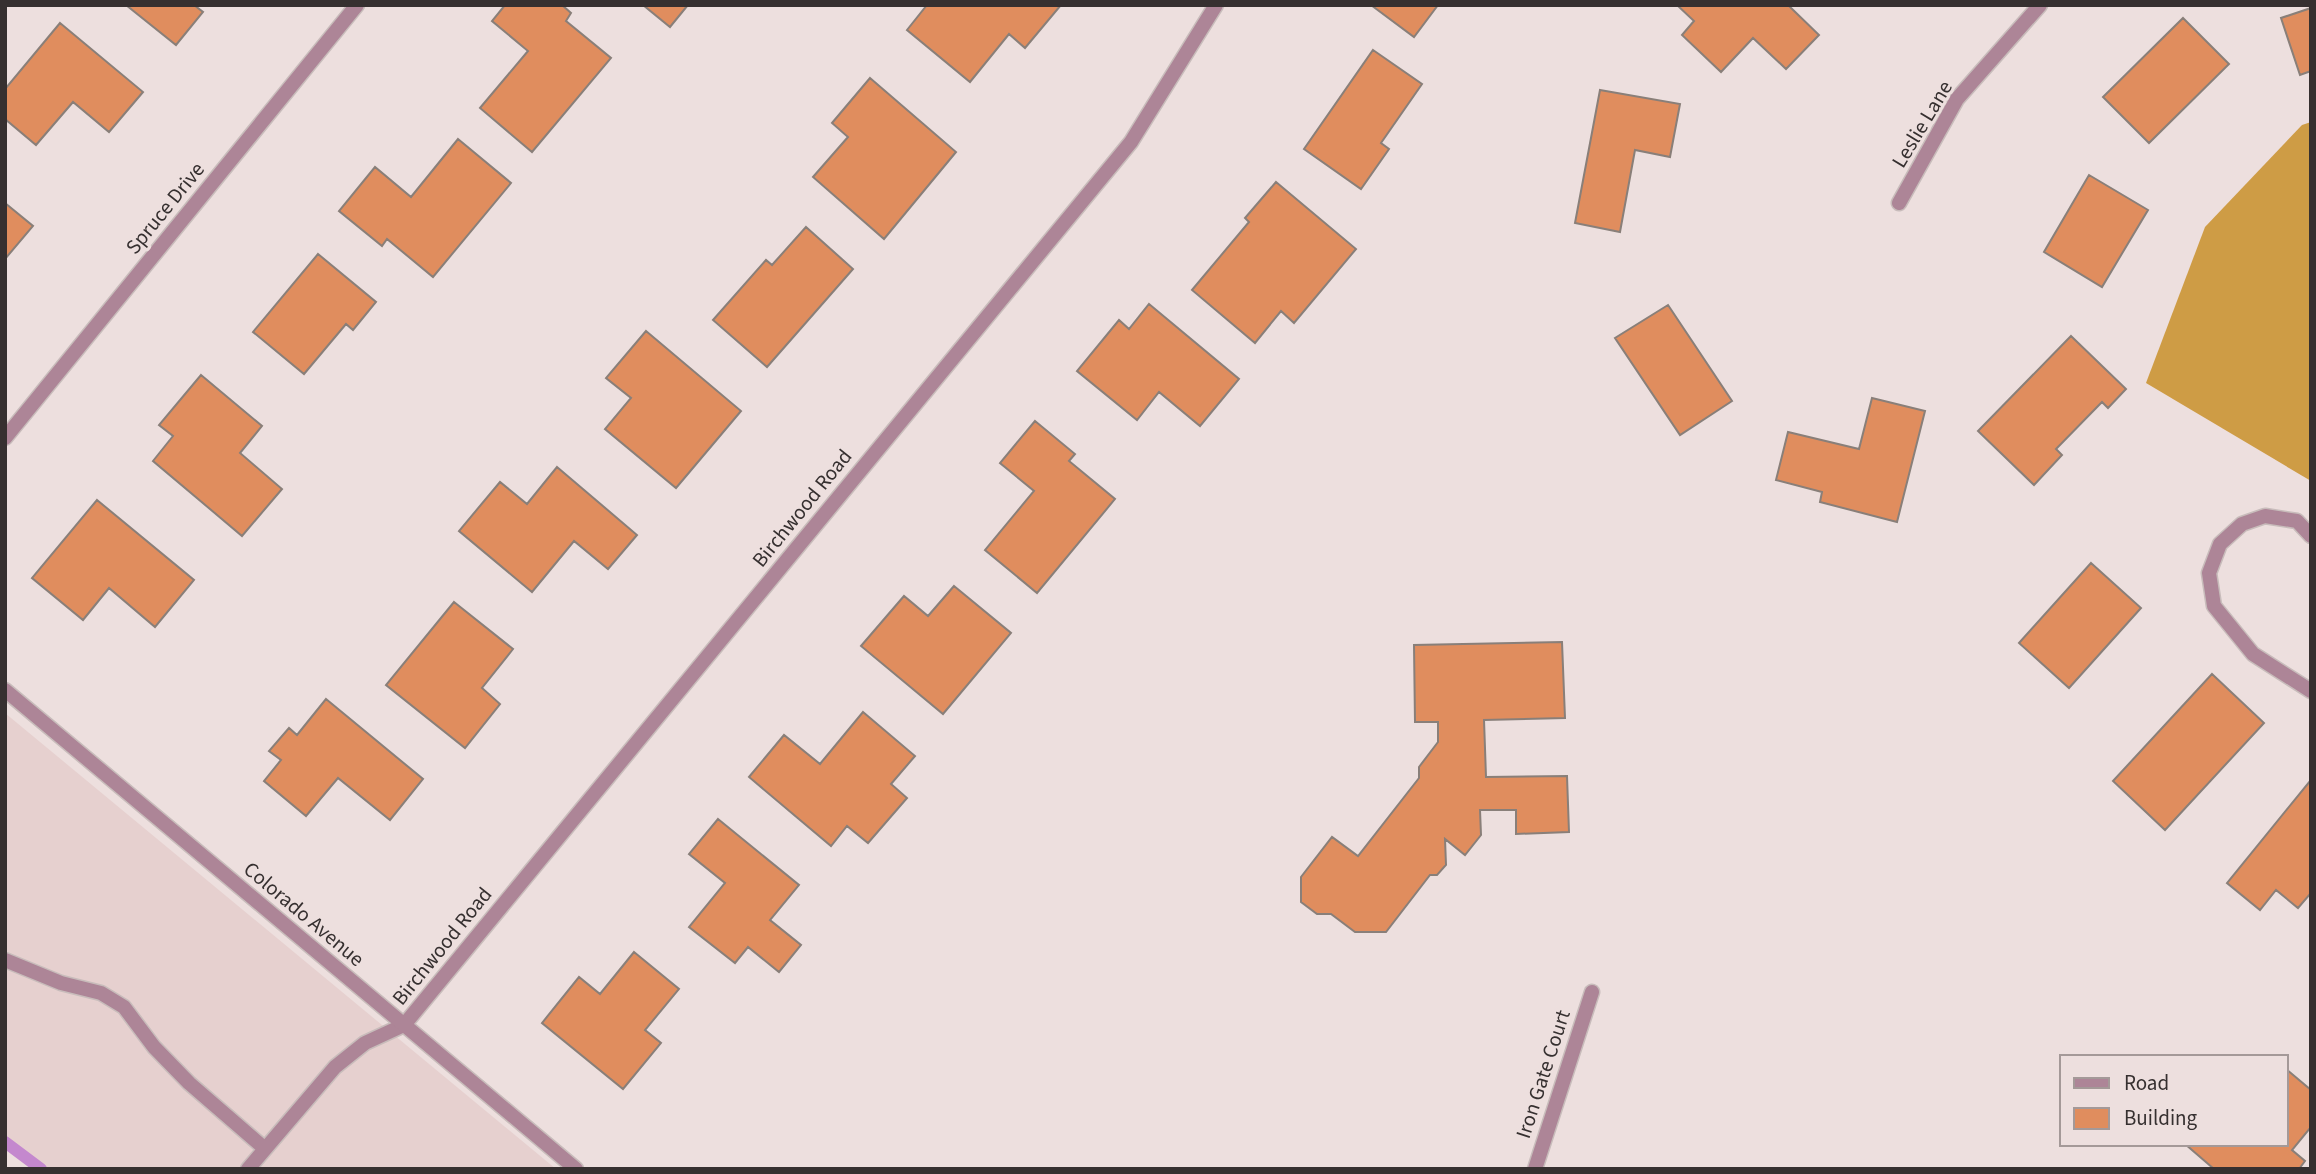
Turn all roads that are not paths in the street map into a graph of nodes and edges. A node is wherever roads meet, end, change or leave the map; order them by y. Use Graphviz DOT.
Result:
graph roads {
  1 [pos="356,5"];
  2 [pos="1216,5"];
  3 [pos="2039,5"];
  4 [pos="1899,203"];
  5 [pos="5,438"];
  6 [pos="2311,536"];
  7 [pos="5,690"];
  8 [pos="2311,691"];
  9 [pos="5,960"];
  10 [pos="1592,992"];
  11 [pos="404,1025"];
  12 [pos="264,1148"];
  13 [pos="248,1169"];
  14 [pos="576,1169"];
  15 [pos="1535,1169"];
  1 -- 5 [label="street, Spruce Drive"];
  2 -- 11 [label="street, Birchwood Road"];
  3 -- 4 [label="street, Leslie Lane"];
  6 -- 8 [label="street"];
  7 -- 11 [label="street, Colorado Avenue"];
  9 -- 12 [label="street"];
  10 -- 15 [label="street, Iron Gate Court"];
  11 -- 12 [label="street"];
  11 -- 14 [label="street, Colorado Avenue"];
  12 -- 13 [label="street"];
}
